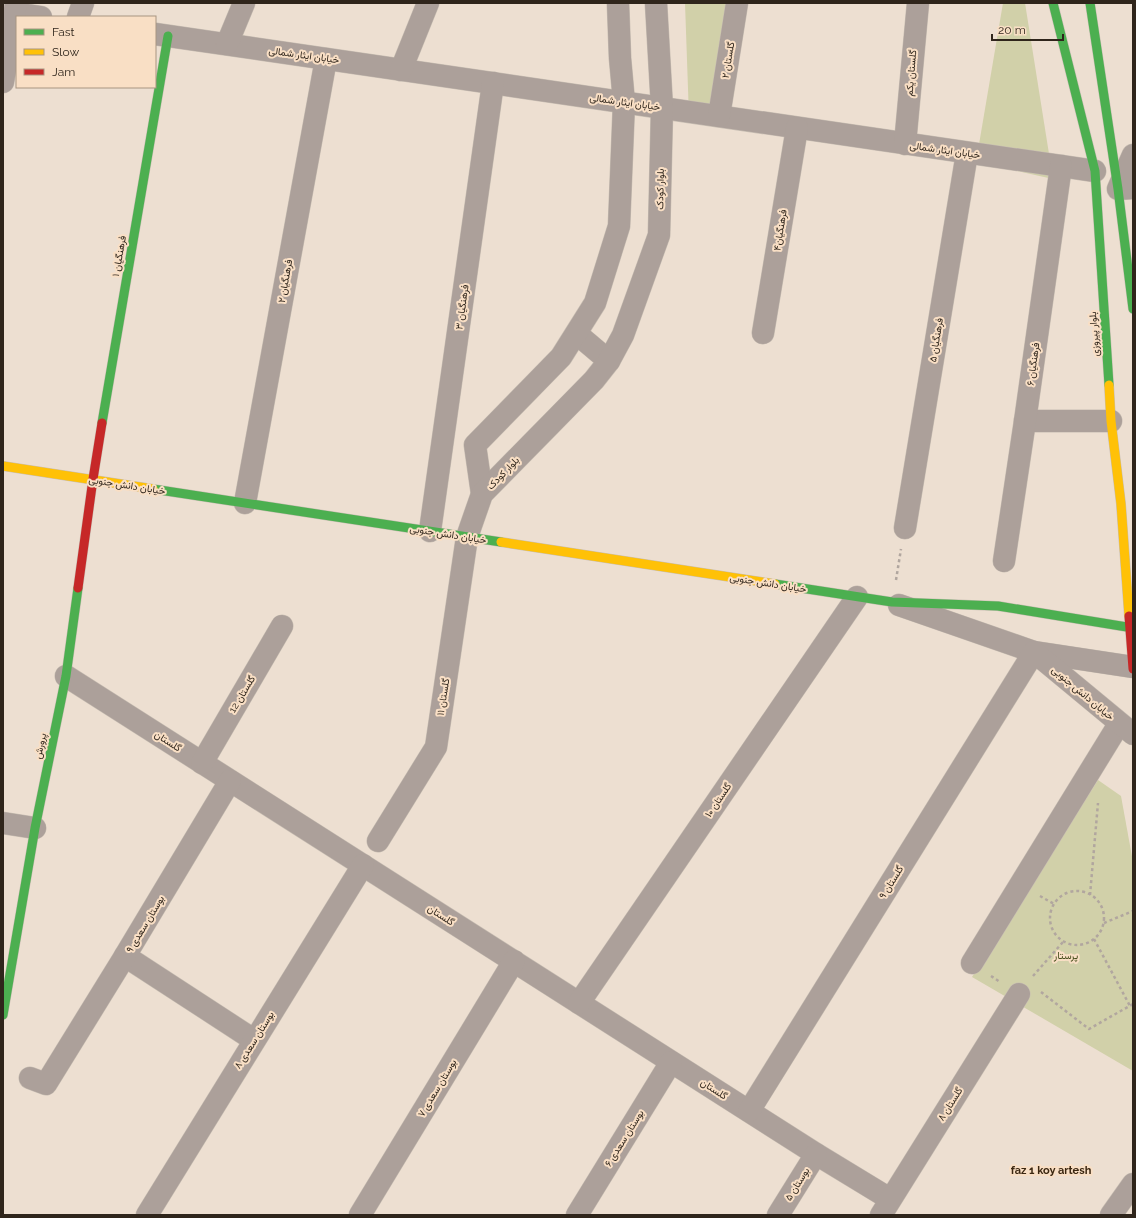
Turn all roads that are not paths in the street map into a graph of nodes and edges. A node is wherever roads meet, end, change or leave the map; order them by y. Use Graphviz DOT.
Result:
graph roads {
  1 [pos="83,3"];
  2 [pos="244,3"];
  3 [pos="428,3"];
  4 [pos="618,3"];
  5 [pos="656,3"];
  6 [pos="737,3"];
  7 [pos="918,3"];
  8 [pos="1053,3"];
  9 [pos="1090,3"];
  10 [pos="16,8"];
  11 [pos="38,16"];
  12 [pos="78,16"];
  13 [pos="161,35"];
  14 [pos="227,44"];
  15 [pos="326,58"];
  16 [pos="156,68"];
  17 [pos="401,70"];
  18 [pos="3,82"];
  19 [pos="493,83"];
  20 [pos="153,88"];
  21 [pos="624,102"];
  22 [pos="662,108"];
  23 [pos="719,116"];
  24 [pos="796,128"];
  25 [pos="905,144"];
  26 [pos="967,153"];
  27 [pos="1133,154"];
  28 [pos="1061,166"];
  29 [pos="1095,171"];
  30 [pos="1125,189"];
  31 [pos="1133,309"];
  32 [pos="763,333"];
  33 [pos="577,334"];
  34 [pos="608,361"];
  35 [pos="1025,421"];
  36 [pos="1111,421"];
  37 [pos="443,439"];
  38 [pos="476,445"];
  39 [pos="3,466"];
  40 [pos="93,479"];
  41 [pos="482,494"];
  42 [pos="245,503"];
  43 [pos="904,528"];
  44 [pos="430,531"];
  45 [pos="467,537"];
  46 [pos="1004,561"];
  47 [pos="857,597"];
  48 [pos="892,602"];
  49 [pos="282,626"];
  50 [pos="1132,628"];
  51 [pos="1034,652"];
  52 [pos="1133,667"];
  53 [pos="66,676"];
  54 [pos="1126,729"];
  55 [pos="202,763"];
  56 [pos="230,781"];
  57 [pos="3,823"];
  58 [pos="35,828"];
  59 [pos="378,841"];
  60 [pos="363,865"];
  61 [pos="126,956"];
  62 [pos="514,961"];
  63 [pos="972,963"];
  64 [pos="1024,988"];
  65 [pos="579,1003"];
  66 [pos="3,1015"];
  67 [pos="254,1040"];
  68 [pos="671,1062"];
  69 [pos="30,1078"];
  70 [pos="749,1111"];
  71 [pos="816,1154"];
  72 [pos="1133,1184"];
  73 [pos="885,1207"];
  74 [pos="1122,1209"];
  75 [pos="147,1215"];
  76 [pos="360,1215"];
  77 [pos="577,1215"];
  78 [pos="778,1215"];
  1 -- 12 [label="street"];
  2 -- 14 [label="street"];
  3 -- 17 [label="street"];
  4 -- 21 [label="street"];
  5 -- 22 [label="street, بلوار کودک"];
  6 -- 23 [label="street, گلستان ۲"];
  7 -- 25 [label="street, گلستان یکم"];
  8 -- 29 [label="street, بلوار پیروزی"];
  9 -- 30 [label="street"];
  10 -- 11 [label="street"];
  10 -- 18 [label="street"];
  13 -- 14 [label="street, خیابان ایثار شمالی"];
  13 -- 16 [label="street, فرهنگیان ۱"];
  14 -- 15 [label="street, خیابان ایثار شمالی"];
  15 -- 17 [label="street, خیابان ایثار شمالی"];
  15 -- 42 [label="street, فرهنگیان ۲"];
  17 -- 19 [label="street, خیابان ایثار شمالی"];
  19 -- 21 [label="street, خیابان ایثار شمالی"];
  19 -- 37 [label="street, فرهنگیان ۳"];
  20 -- 40 [label="street, فرهنگیان ۱"];
  21 -- 22 [label="street, خیابان ایثار شمالی"];
  21 -- 33 [label="street"];
  22 -- 23 [label="street, خیابان ایثار شمالی"];
  22 -- 34 [label="street, بلوار کودک"];
  23 -- 24 [label="street, خیابان ایثار شمالی"];
  24 -- 25 [label="street, خیابان ایثار شمالی"];
  24 -- 32 [label="street, فرهنگیان۴"];
  25 -- 26 [label="street, خیابان ایثار شمالی"];
  26 -- 28 [label="street, خیابان ایثار شمالی"];
  26 -- 43 [label="street, فرهنگیان ۵"];
  27 -- 30 [label="street"];
  28 -- 29 [label="street, خیابان ایثار شمالی"];
  28 -- 35 [label="street, فرهنگیان ۶"];
  29 -- 36 [label="street, بلوار پیروزی"];
  30 -- 31 [label="street"];
  33 -- 34 [label="street"];
  33 -- 38 [label="street"];
  34 -- 41 [label="street, بلوار کودک"];
  35 -- 36 [label="street"];
  35 -- 46 [label="street, فرهنگیان ۶"];
  36 -- 50 [label="street, بلوار پیروزی"];
  37 -- 38 [label="street"];
  37 -- 44 [label="street, فرهنگیان ۳"];
  38 -- 41 [label="street, بلوار کودک"];
  39 -- 40 [label="street, خیابان دانش جنوبی"];
  40 -- 42 [label="street, خیابان دانش جنوبی"];
  40 -- 53 [label="street, پرورش"];
  41 -- 45 [label="street, گلستان ۱۱"];
  42 -- 44 [label="street, خیابان دانش جنوبی"];
  44 -- 45 [label="street, خیابان دانش جنوبی"];
  45 -- 47 [label="street, خیابان دانش جنوبی"];
  45 -- 59 [label="street, گلستان ۱۱"];
  47 -- 48 [label="street, خیابان دانش جنوبی"];
  47 -- 65 [label="street, گلستان ۱۰"];
  48 -- 50 [label="street, خیابان دانش جنوبی"];
  48 -- 51 [label="street, خیابان دانش جنوبی"];
  49 -- 55 [label="street, گلستان 12"];
  50 -- 52 [label="street, بلوار پیروزی"];
  51 -- 52 [label="street, خیابان دانش جنوبی"];
  51 -- 54 [label="street, خیابان دانش جنوبی"];
  51 -- 70 [label="street, گلستان ۹"];
  53 -- 55 [label="street, گلستان"];
  53 -- 58 [label="street, پرورش"];
  54 -- 63 [label="street"];
  55 -- 56 [label="street, گلستان"];
  56 -- 60 [label="street, گلستان"];
  56 -- 61 [label="street, بوستان سعدی ۹"];
  57 -- 58 [label="street"];
  58 -- 66 [label="street, پرورش"];
  60 -- 62 [label="street, گلستان"];
  60 -- 67 [label="street, بوستان سعدی ۸"];
  61 -- 67 [label="street, بوستان سعدی ۹"];
  61 -- 69 [label="street"];
  62 -- 65 [label="street, گلستان"];
  62 -- 76 [label="street, بوستان سعدی ۷"];
  64 -- 73 [label="street, گلستان ۸"];
  65 -- 68 [label="street, گلستان"];
  67 -- 75 [label="street, بوستان سعدی ۸"];
  68 -- 70 [label="street, گلستان"];
  68 -- 77 [label="street, بوستان سعدی ۶"];
  70 -- 71 [label="street, گلستان"];
  71 -- 73 [label="street, گلستان"];
  71 -- 78 [label="street, بوستان ۵"];
  72 -- 74 [label="street"];
}
